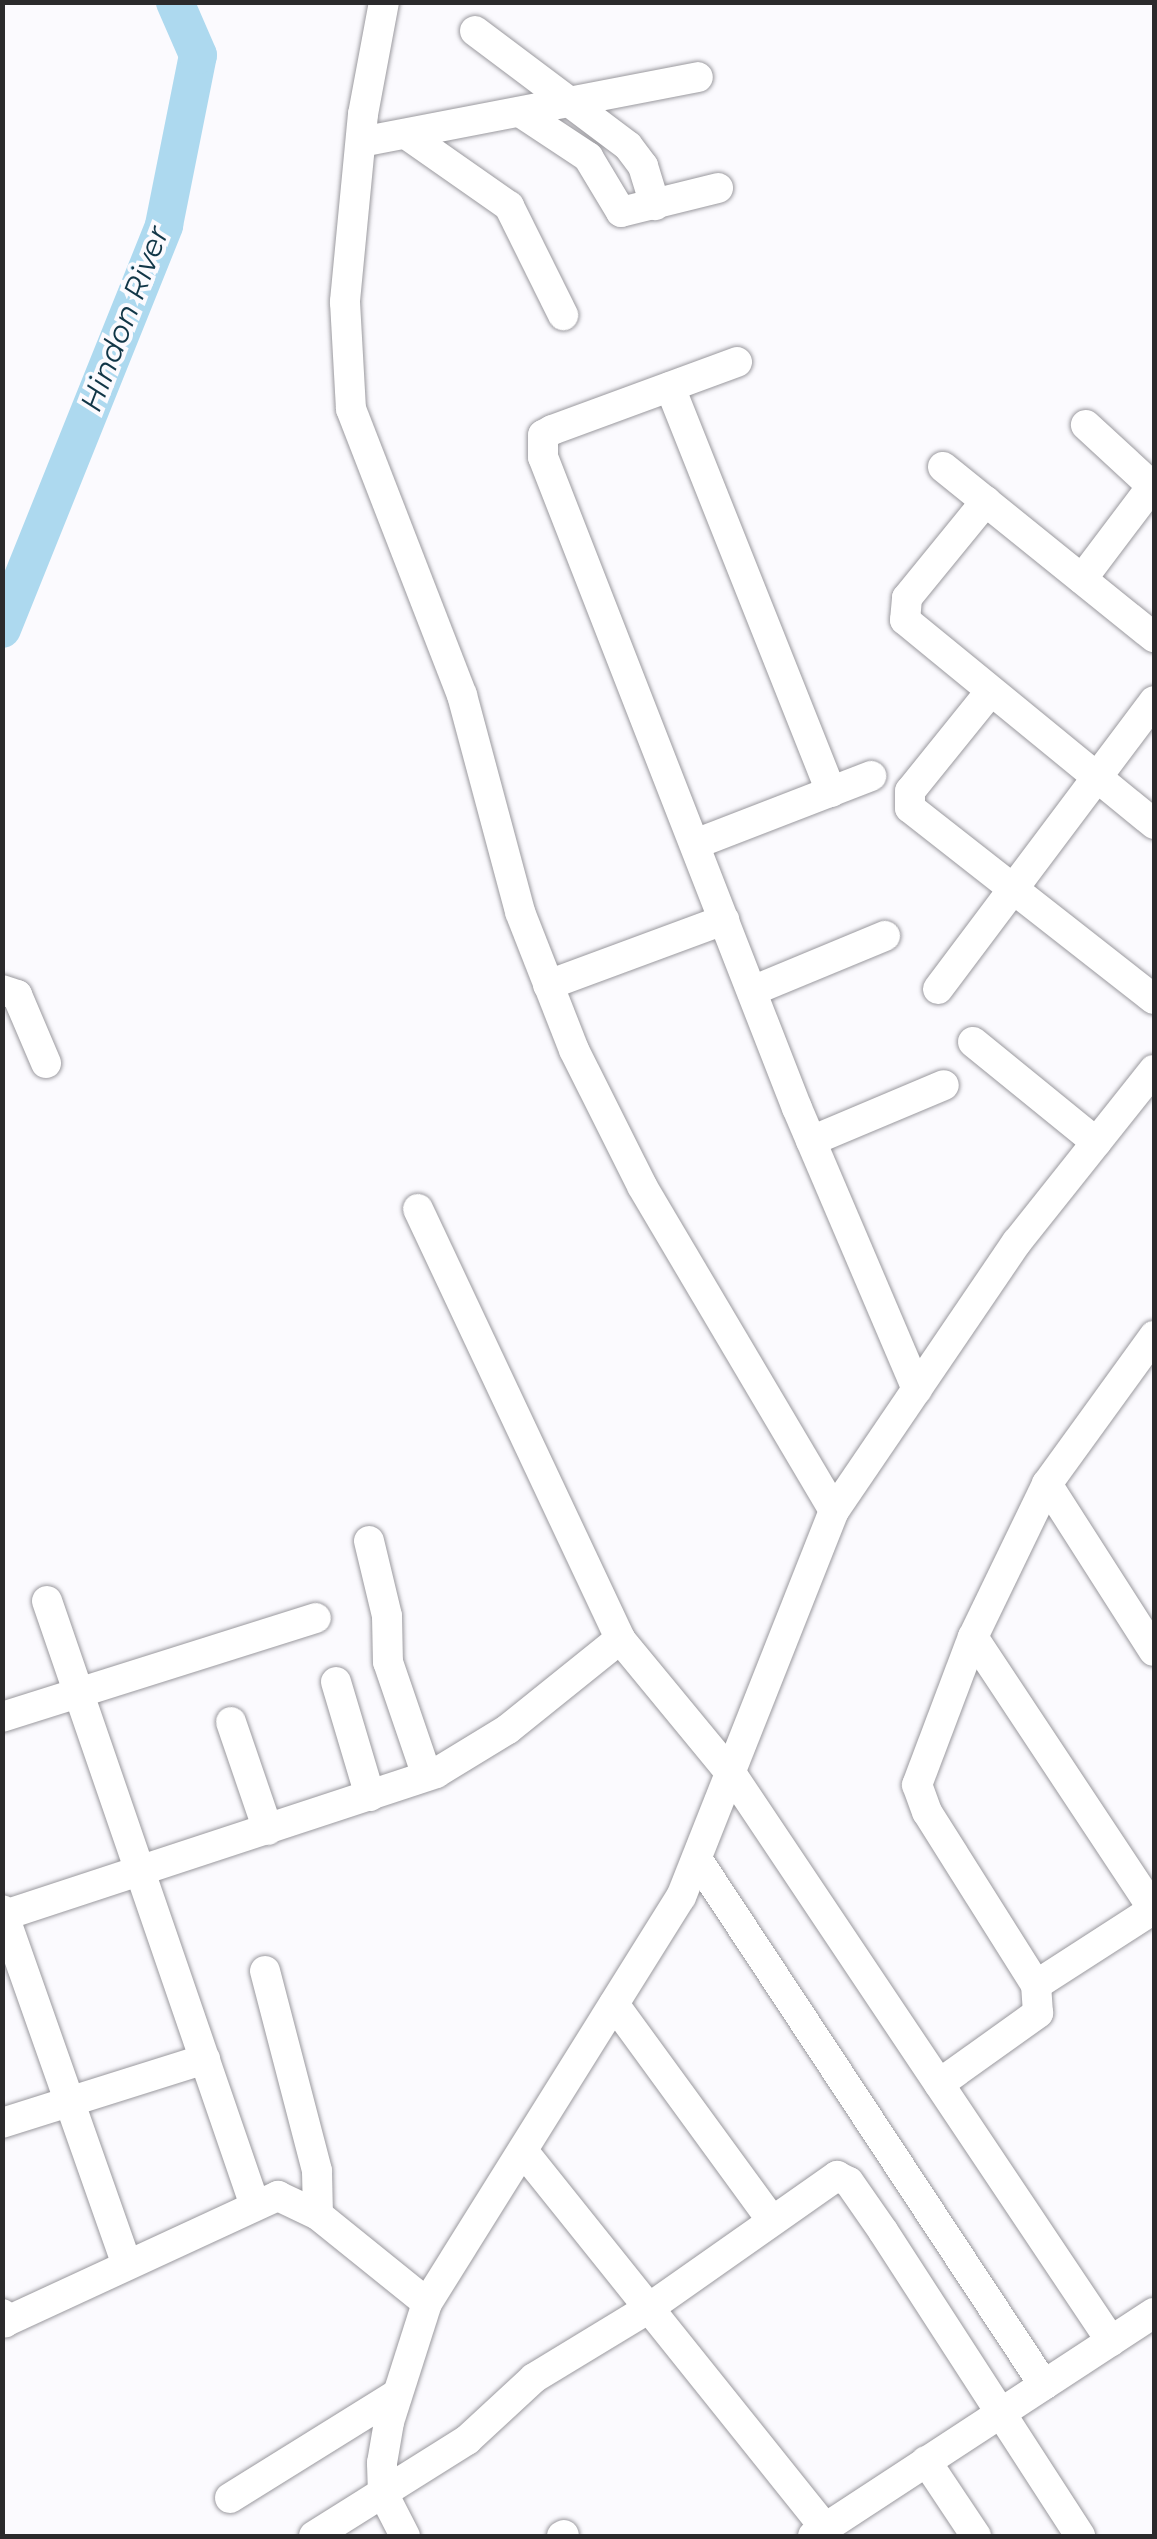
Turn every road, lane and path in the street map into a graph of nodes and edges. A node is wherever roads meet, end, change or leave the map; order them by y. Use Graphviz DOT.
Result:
graph roads {
  1 [pos="384,2"];
  2 [pos="475,30"];
  3 [pos="698,78"];
  4 [pos="566,103"];
  5 [pos="520,112"];
  6 [pos="406,134"];
  7 [pos="360,142"];
  8 [pos="718,188"];
  9 [pos="655,205"];
  10 [pos="563,315"];
  11 [pos="737,362"];
  12 [pos="670,387"];
  13 [pos="1086,425"];
  14 [pos="943,467"];
  15 [pos="986,501"];
  16 [pos="1082,579"];
  17 [pos="1154,636"];
  18 [pos="990,692"];
  19 [pos="1154,701"];
  20 [pos="870,776"];
  21 [pos="1094,776"];
  22 [pos="830,792"];
  23 [pos="1154,824"];
  24 [pos="695,844"];
  25 [pos="1010,886"];
  26 [pos="724,920"];
  27 [pos="885,936"];
  28 [pos="548,984"];
  29 [pos="938,989"];
  30 [pos="2,990"];
  31 [pos="752,991"];
  32 [pos="1154,999"];
  33 [pos="973,1042"];
  34 [pos="46,1063"];
  35 [pos="1154,1070"];
  36 [pos="944,1086"];
  37 [pos="811,1140"];
  38 [pos="1096,1142"];
  39 [pos="418,1209"];
  40 [pos="1150,1355"];
  41 [pos="917,1389"];
  42 [pos="1048,1484"];
  43 [pos="834,1511"];
  44 [pos="369,1540"];
  45 [pos="47,1601"];
  46 [pos="316,1618"];
  47 [pos="973,1637"];
  48 [pos="620,1639"];
  49 [pos="1154,1651"];
  50 [pos="336,1682"];
  51 [pos="80,1694"];
  52 [pos="2,1718"];
  53 [pos="231,1722"];
  54 [pos="427,1776"];
  55 [pos="732,1776"];
  56 [pos="370,1796"];
  57 [pos="268,1830"];
  58 [pos="698,1859"];
  59 [pos="143,1872"];
  60 [pos="1154,1910"];
  61 [pos="3,1914"];
  62 [pos="265,1971"];
  63 [pos="1036,1985"];
  64 [pos="614,2004"];
  65 [pos="205,2059"];
  66 [pos="938,2084"];
  67 [pos="69,2100"];
  68 [pos="2,2124"];
  69 [pos="522,2150"];
  70 [pos="254,2203"];
  71 [pos="318,2216"];
  72 [pos="772,2221"];
  73 [pos="127,2264"];
  74 [pos="427,2303"];
  75 [pos="649,2308"];
  76 [pos="1154,2313"];
  77 [pos="3,2320"];
  78 [pos="1111,2341"];
  79 [pos="1044,2384"];
  80 [pos="398,2394"];
  81 [pos="1002,2412"];
  82 [pos="926,2461"];
  83 [pos="383,2494"];
  84 [pos="230,2498"];
  85 [pos="819,2532"];
  86 [pos="314,2536"];
  87 [pos="405,2536"];
  88 [pos="976,2536"];
  89 [pos="1080,2536"];
  1 -- 7 [label="street"];
  2 -- 4 [label="street"];
  3 -- 4 [label="street"];
  4 -- 5 [label="street"];
  4 -- 9 [label="street"];
  5 -- 6 [label="street"];
  5 -- 9 [label="street"];
  6 -- 7 [label="street"];
  6 -- 10 [label="street"];
  7 -- 28 [label="street"];
  8 -- 9 [label="street"];
  11 -- 12 [label="street"];
  12 -- 22 [label="street"];
  12 -- 24 [label="street"];
  13 -- 16 [label="street"];
  14 -- 15 [label="street"];
  15 -- 16 [label="street"];
  15 -- 18 [label="street"];
  16 -- 17 [label="street"];
  18 -- 21 [label="street"];
  18 -- 25 [label="street"];
  19 -- 21 [label="street"];
  20 -- 22 [label="street"];
  21 -- 23 [label="street"];
  21 -- 25 [label="street"];
  22 -- 24 [label="street"];
  24 -- 26 [label="street"];
  25 -- 29 [label="street"];
  25 -- 32 [label="street"];
  26 -- 28 [label="street"];
  26 -- 31 [label="street"];
  27 -- 31 [label="street"];
  28 -- 43 [label="street"];
  30 -- 34 [label="street"];
  31 -- 37 [label="street"];
  33 -- 38 [label="street"];
  35 -- 38 [label="street"];
  36 -- 37 [label="street"];
  37 -- 41 [label="street"];
  38 -- 41 [label="street"];
  39 -- 48 [label="street"];
  40 -- 42 [label="street"];
  41 -- 43 [label="street"];
  42 -- 47 [label="street"];
  42 -- 49 [label="street"];
  43 -- 55 [label="street"];
  44 -- 54 [label="street"];
  45 -- 51 [label="street"];
  46 -- 51 [label="street"];
  47 -- 60 [label="street"];
  47 -- 63 [label="street"];
  48 -- 54 [label="street"];
  48 -- 55 [label="street"];
  50 -- 56 [label="street"];
  51 -- 52 [label="street"];
  51 -- 59 [label="street"];
  53 -- 57 [label="street"];
  54 -- 56 [label="street"];
  55 -- 58 [label="street"];
  55 -- 66 [label="street"];
  56 -- 57 [label="street"];
  57 -- 59 [label="street"];
  58 -- 64 [label="street"];
  58 -- 79 [label="street"];
  59 -- 61 [label="street"];
  59 -- 65 [label="street"];
  60 -- 63 [label="street"];
  61 -- 67 [label="street"];
  62 -- 71 [label="street"];
  63 -- 66 [label="street"];
  64 -- 69 [label="street"];
  64 -- 72 [label="street"];
  65 -- 67 [label="street"];
  65 -- 70 [label="street"];
  66 -- 78 [label="street"];
  67 -- 68 [label="street"];
  67 -- 73 [label="street"];
  69 -- 74 [label="street"];
  69 -- 75 [label="street"];
  70 -- 71 [label="street"];
  70 -- 73 [label="street"];
  71 -- 74 [label="street"];
  72 -- 75 [label="street"];
  72 -- 81 [label="street"];
  73 -- 77 [label="street"];
  74 -- 80 [label="street"];
  75 -- 83 [label="street"];
  75 -- 85 [label="street"];
  76 -- 78 [label="street"];
  78 -- 79 [label="street"];
  79 -- 81 [label="street"];
  80 -- 83 [label="street"];
  80 -- 84 [label="street"];
  81 -- 82 [label="street"];
  81 -- 89 [label="street"];
  82 -- 85 [label="street"];
  82 -- 88 [label="street"];
  83 -- 86 [label="street"];
  83 -- 87 [label="street"];
}
